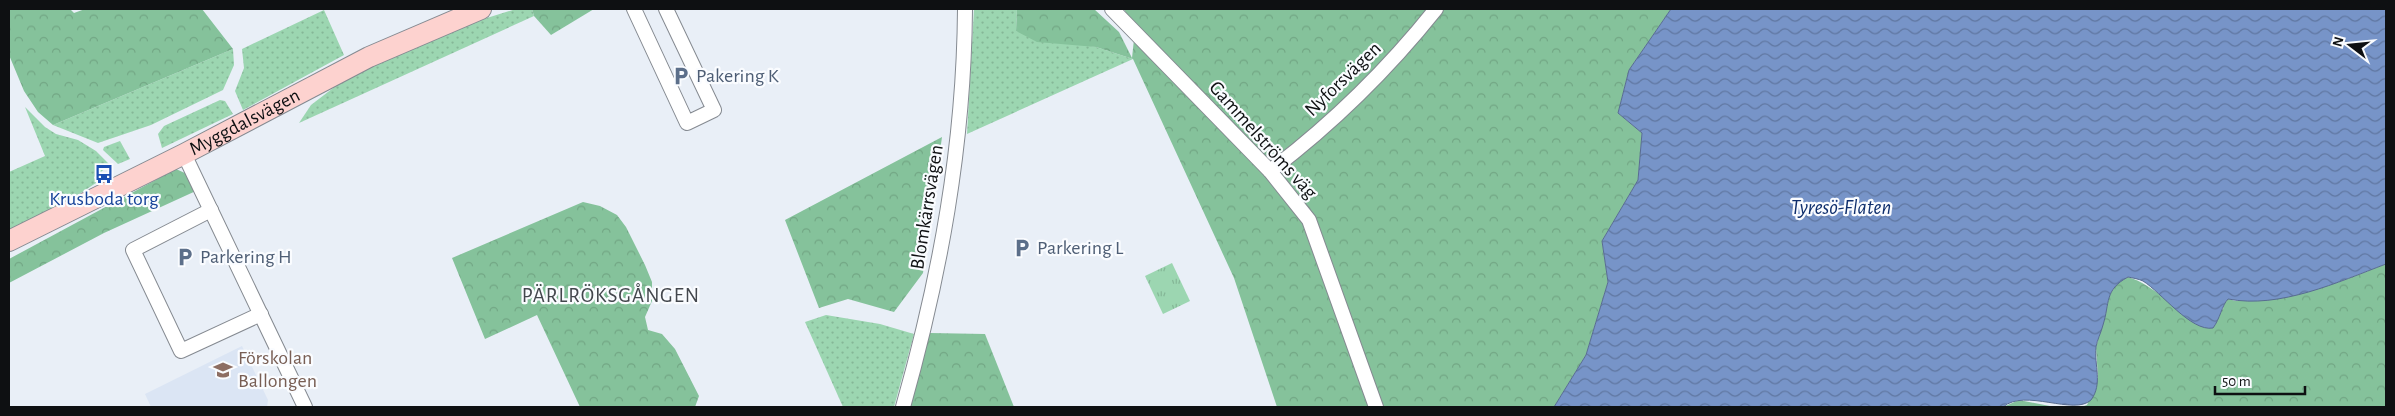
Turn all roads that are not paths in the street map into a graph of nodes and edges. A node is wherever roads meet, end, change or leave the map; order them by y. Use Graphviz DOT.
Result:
graph roads {
  1 [pos="482,9"];
  2 [pos="666,9"];
  3 [pos="965,9"];
  4 [pos="1112,9"];
  5 [pos="1436,9"];
  6 [pos="638,10"];
  7 [pos="184,154"];
  8 [pos="1270,171"];
  9 [pos="211,210"];
  10 [pos="9,241"];
  11 [pos="261,314"];
  12 [pos="305,407"];
  13 [pos="903,407"];
  14 [pos="1376,407"];
  1 -- 7 [label="street, Myggdalsvägen"];
  2 -- 6 [label="street"];
  3 -- 13 [label="street, Blomkärrsvägen"];
  4 -- 8 [label="street, Gammelströms väg"];
  5 -- 8 [label="street, Nyforsvägen"];
  7 -- 9 [label="street"];
  7 -- 10 [label="street, Myggdalsvägen"];
  8 -- 14 [label="street, Gammelströms väg"];
  9 -- 11 [label="street"];
  9 -- 11 [label="street"];
  11 -- 12 [label="street"];
}
